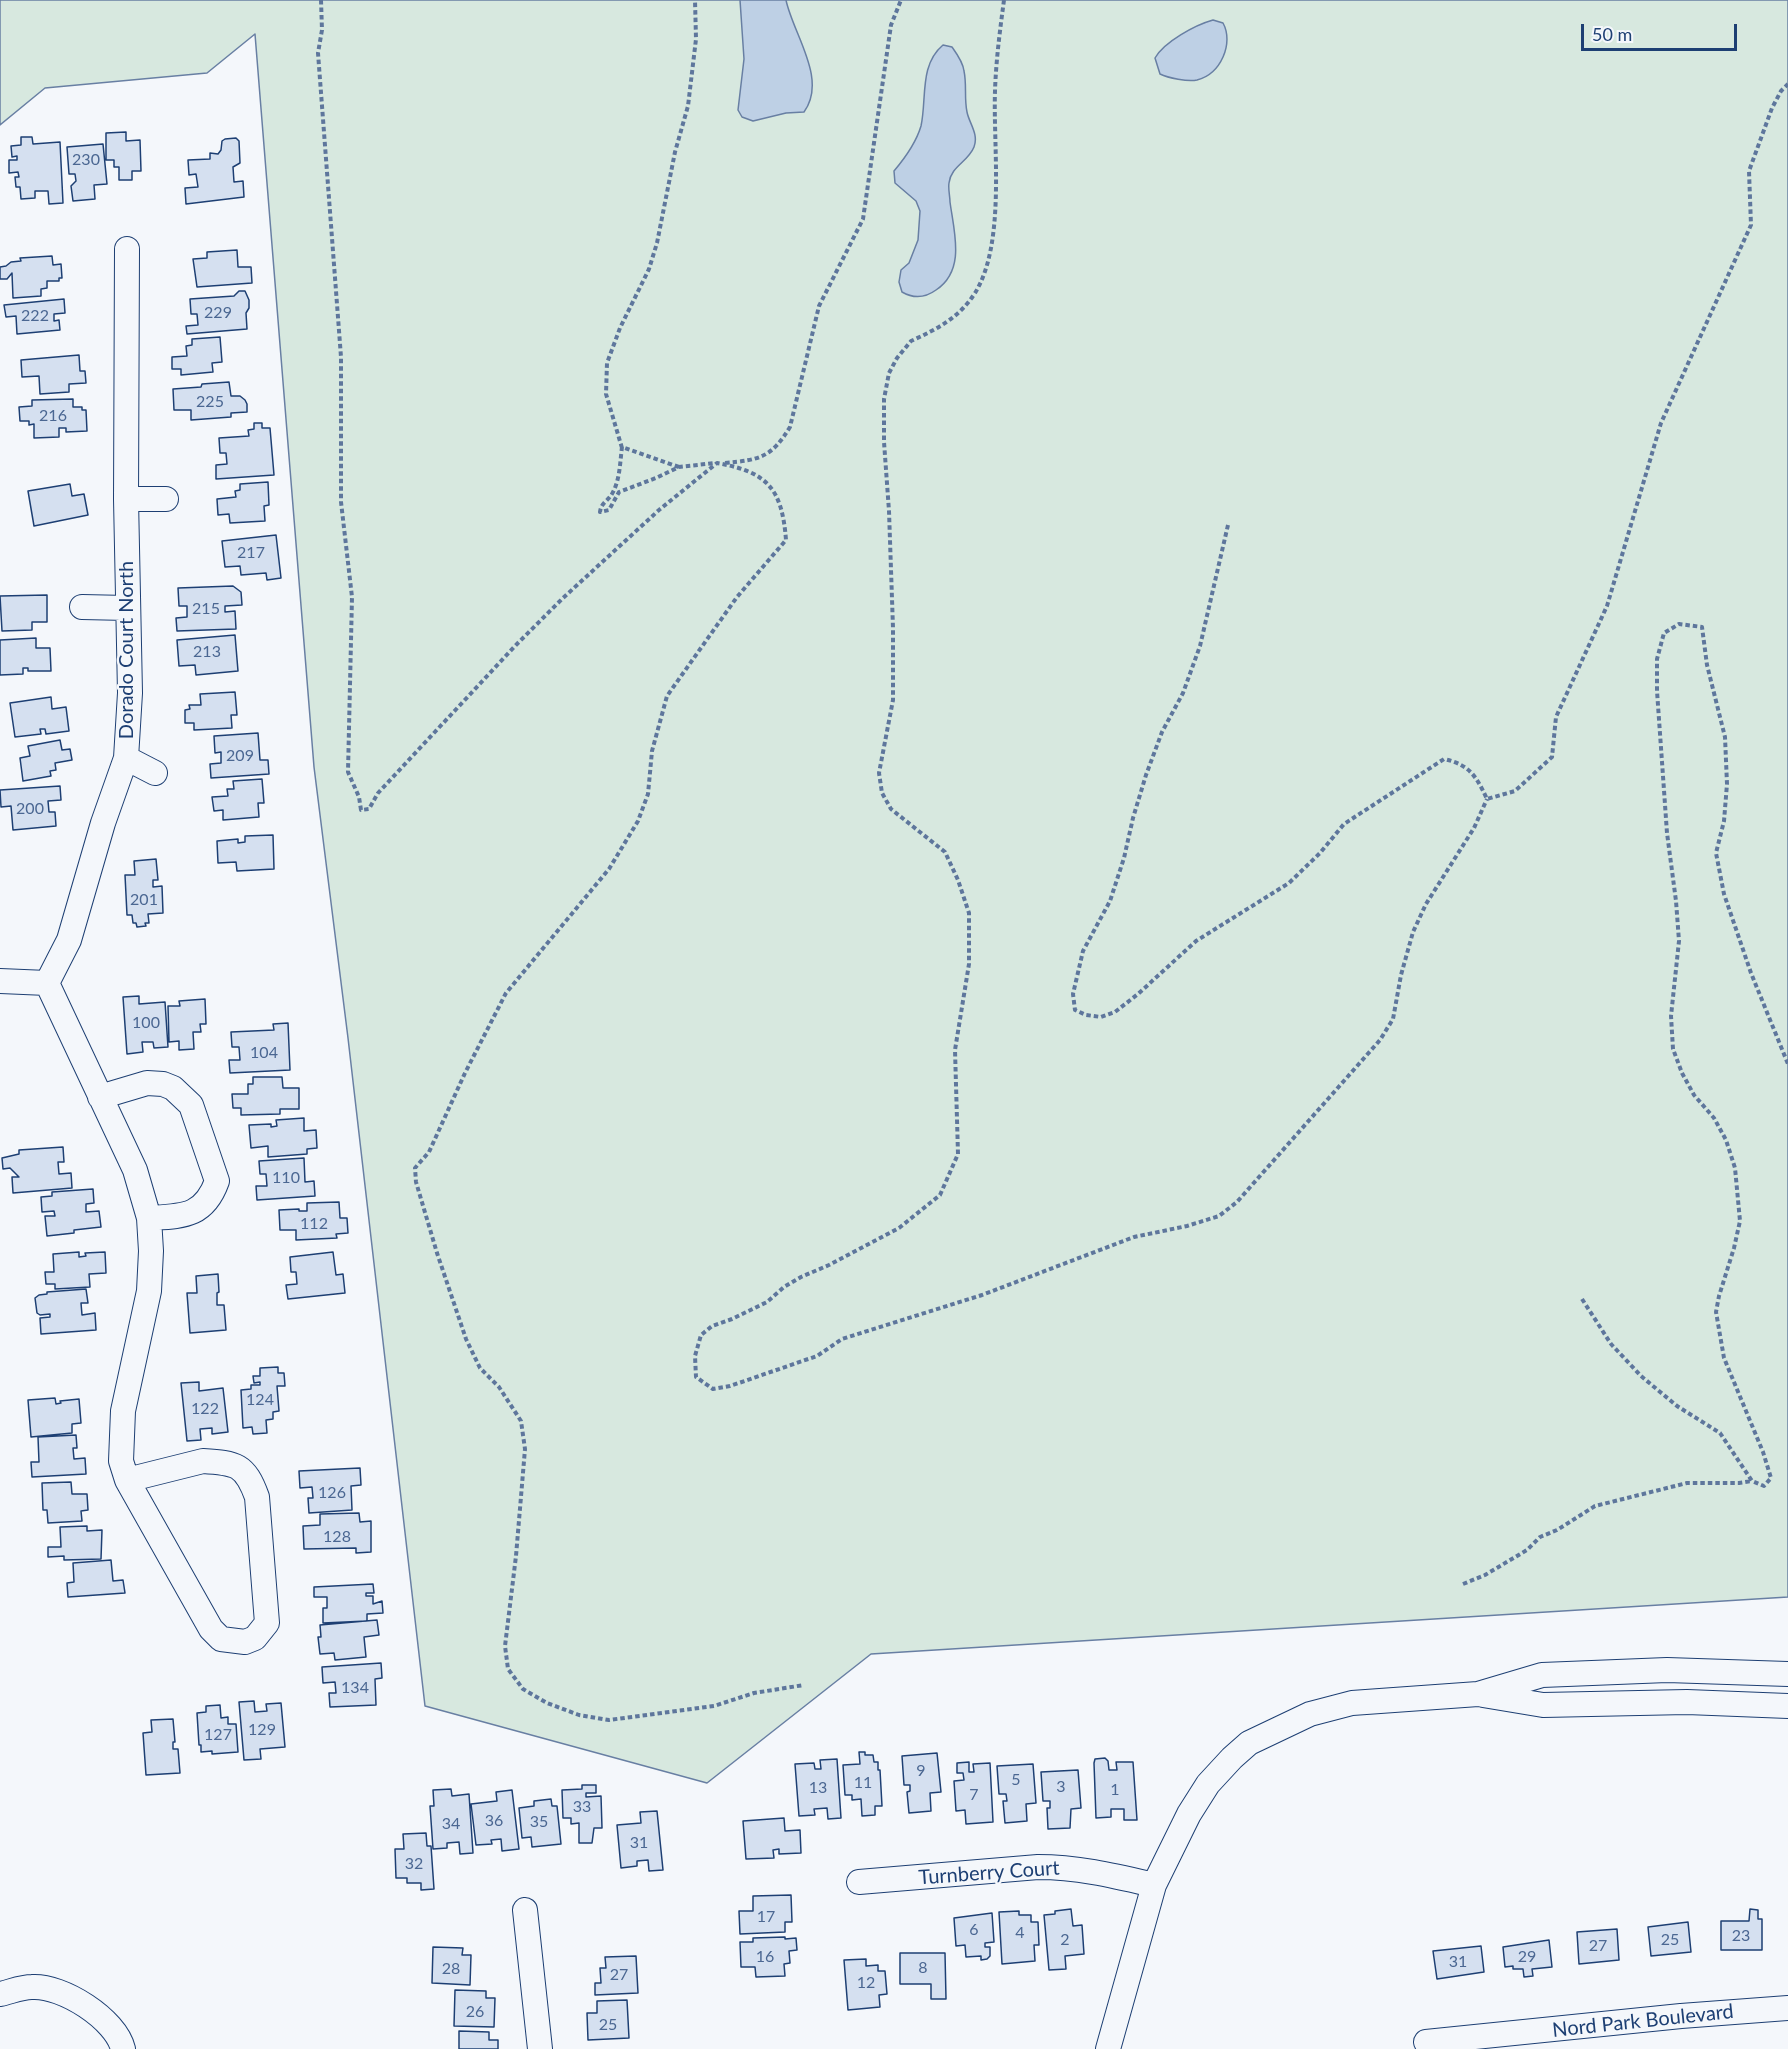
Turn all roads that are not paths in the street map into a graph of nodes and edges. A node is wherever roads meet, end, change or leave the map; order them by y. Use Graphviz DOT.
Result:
graph roads {
  1 [pos="127,249"];
  2 [pos="126,498"];
  3 [pos="166,498"];
  4 [pos="82,607"];
  5 [pos="127,609"];
  6 [pos="126,758"];
  7 [pos="155,773"];
  8 [pos="0,981"];
  9 [pos="46,983"];
  10 [pos="100,1097"];
  11 [pos="149,1218"];
  12 [pos="127,1480"];
  13 [pos="1576,1673"];
  14 [pos="1788,1674"];
  15 [pos="1478,1694"];
  16 [pos="1576,1705"];
  17 [pos="1788,1706"];
  18 [pos="860,1882"];
  19 [pos="1154,1885"];
  20 [pos="525,1910"];
  21 [pos="0,1995"];
  22 [pos="1788,2008"];
  23 [pos="1589,2038"];
  24 [pos="1426,2042"];
  25 [pos="123,2049"];
  26 [pos="540,2049"];
  27 [pos="1108,2049"];
  1 -- 2 [label="street, Dorado Court North"];
  2 -- 3 [label="street"];
  2 -- 5 [label="street, Dorado Court North"];
  4 -- 5 [label="street"];
  5 -- 6 [label="street, Dorado Court North"];
  6 -- 7 [label="street"];
  6 -- 9 [label="street, Dorado Court North"];
  8 -- 9 [label="street"];
  9 -- 10 [label="street"];
  10 -- 11 [label="street"];
  10 -- 11 [label="street"];
  11 -- 12 [label="street"];
  12 -- 12 [label="street"];
  13 -- 14 [label="street"];
  13 -- 15 [label="street"];
  13 -- 16 [label="street"];
  15 -- 16 [label="street"];
  15 -- 19 [label="street"];
  16 -- 17 [label="street"];
  18 -- 19 [label="street, Turnberry Court"];
  19 -- 27 [label="street"];
  20 -- 26 [label="street"];
  21 -- 25 [label="street"];
  22 -- 23 [label="street, Nord Park Boulevard"];
  23 -- 24 [label="street, Nord Park Boulevard"];
}
